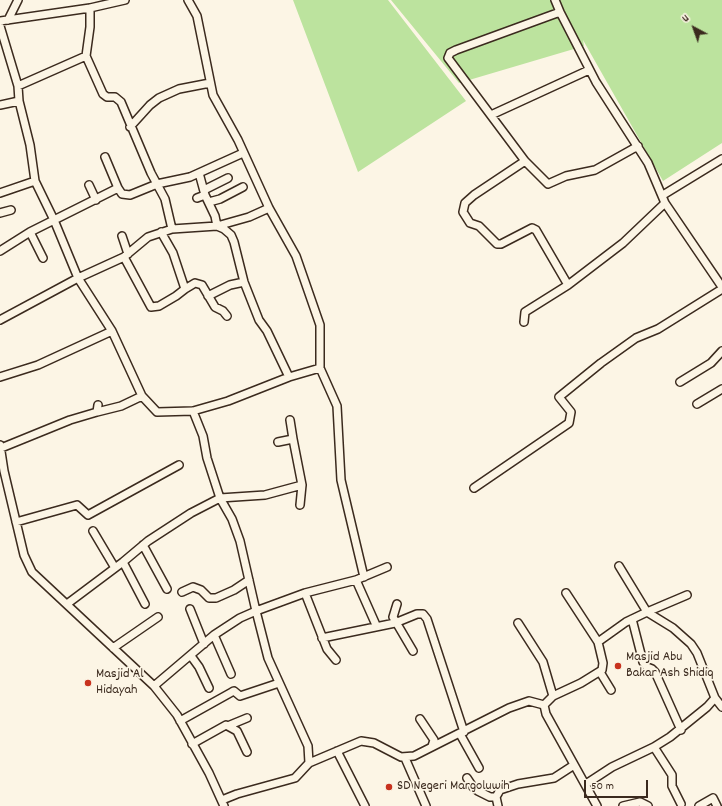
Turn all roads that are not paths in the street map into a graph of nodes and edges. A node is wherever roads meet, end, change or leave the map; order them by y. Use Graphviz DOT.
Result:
graph roads {
  1 [pos="18,0"];
  2 [pos="125,0"];
  3 [pos="188,0"];
  4 [pos="555,0"];
  5 [pos="90,8"];
  6 [pos="560,12"];
  7 [pos="8,20"];
  8 [pos="0,21"];
  9 [pos="0,26"];
  10 [pos="86,56"];
  11 [pos="589,70"];
  12 [pos="210,83"];
  13 [pos="18,86"];
  14 [pos="19,101"];
  15 [pos="0,105"];
  16 [pos="491,115"];
  17 [pos="130,127"];
  18 [pos="638,146"];
  19 [pos="243,154"];
  20 [pos="105,157"];
  21 [pos="722,159"];
  22 [pos="525,161"];
  23 [pos="199,173"];
  24 [pos="228,178"];
  25 [pos="35,181"];
  26 [pos="157,184"];
  27 [pos="89,185"];
  28 [pos="244,187"];
  29 [pos="118,188"];
  30 [pos="0,193"];
  31 [pos="205,193"];
  32 [pos="663,195"];
  33 [pos="197,198"];
  34 [pos="96,200"];
  35 [pos="209,202"];
  36 [pos="665,203"];
  37 [pos="269,208"];
  38 [pos="11,210"];
  39 [pos="0,213"];
  40 [pos="54,220"];
  41 [pos="217,226"];
  42 [pos="172,229"];
  43 [pos="30,232"];
  44 [pos="161,232"];
  45 [pos="122,236"];
  46 [pos="0,251"];
  47 [pos="126,256"];
  48 [pos="43,258"];
  49 [pos="78,278"];
  50 [pos="244,282"];
  51 [pos="568,285"];
  52 [pos="722,288"];
  53 [pos="185,289"];
  54 [pos="208,296"];
  55 [pos="227,316"];
  56 [pos="0,320"];
  57 [pos="524,322"];
  58 [pos="112,331"];
  59 [pos="722,351"];
  60 [pos="320,368"];
  61 [pos="0,376"];
  62 [pos="289,377"];
  63 [pos="680,382"];
  64 [pos="722,389"];
  65 [pos="142,396"];
  66 [pos="697,404"];
  67 [pos="192,411"];
  68 [pos="290,420"];
  69 [pos="293,439"];
  70 [pos="278,442"];
  71 [pos="0,447"];
  72 [pos="179,466"];
  73 [pos="302,485"];
  74 [pos="474,488"];
  75 [pos="220,498"];
  76 [pos="300,505"];
  77 [pos="16,522"];
  78 [pos="93,531"];
  79 [pos="143,545"];
  80 [pos="123,562"];
  81 [pos="619,566"];
  82 [pos="387,567"];
  83 [pos="115,568"];
  84 [pos="364,577"];
  85 [pos="249,580"];
  86 [pos="356,580"];
  87 [pos="168,589"];
  88 [pos="182,592"];
  89 [pos="305,593"];
  90 [pos="566,593"];
  91 [pos="687,595"];
  92 [pos="66,604"];
  93 [pos="145,604"];
  94 [pos="397,604"];
  95 [pos="190,609"];
  96 [pos="256,611"];
  97 [pos="647,612"];
  98 [pos="158,617"];
  99 [pos="632,619"];
  100 [pos="395,623"];
  101 [pos="518,623"];
  102 [pos="376,625"];
  103 [pos="214,635"];
  104 [pos="322,638"];
  105 [pos="598,642"];
  106 [pos="204,644"];
  107 [pos="113,648"];
  108 [pos="413,651"];
  109 [pos="191,656"];
  110 [pos="336,660"];
  111 [pos="600,672"];
  112 [pos="231,674"];
  113 [pos="279,683"];
  114 [pos="154,686"];
  115 [pos="209,688"];
  116 [pos="611,690"];
  117 [pos="553,696"];
  118 [pos="715,698"];
  119 [pos="544,705"];
  120 [pos="722,707"];
  121 [pos="247,718"];
  122 [pos="420,719"];
  123 [pos="180,721"];
  124 [pos="230,725"];
  125 [pos="681,730"];
  126 [pos="462,733"];
  127 [pos="192,744"];
  128 [pos="432,746"];
  129 [pos="654,747"];
  130 [pos="337,751"];
  131 [pos="247,752"];
  132 [pos="405,758"];
  133 [pos="310,763"];
  134 [pos="574,766"];
  135 [pos="479,768"];
  136 [pos="467,778"];
  137 [pos="586,784"];
  138 [pos="496,797"];
  139 [pos="223,803"];
  140 [pos="680,805"];
  141 [pos="365,806"];
  142 [pos="426,806"];
  143 [pos="498,806"];
  144 [pos="597,806"];
  145 [pos="623,806"];
  146 [pos="648,806"];
  147 [pos="699,806"];
  148 [pos="717,806"];
  1 -- 7 [label="street"];
  2 -- 5 [label="street"];
  3 -- 12 [label="street"];
  4 -- 6 [label="street"];
  5 -- 7 [label="street"];
  5 -- 10 [label="street"];
  6 -- 11 [label="street"];
  6 -- 16 [label="street"];
  7 -- 8 [label="street"];
  9 -- 13 [label="street"];
  10 -- 13 [label="street"];
  10 -- 17 [label="street"];
  11 -- 16 [label="street"];
  11 -- 18 [label="street"];
  12 -- 17 [label="street"];
  12 -- 19 [label="street"];
  13 -- 14 [label="street"];
  14 -- 15 [label="street"];
  14 -- 25 [label="street"];
  16 -- 22 [label="street"];
  17 -- 26 [label="street"];
  18 -- 22 [label="street"];
  18 -- 32 [label="street"];
  19 -- 23 [label="street"];
  19 -- 37 [label="street"];
  20 -- 29 [label="street"];
  21 -- 32 [label="street"];
  22 -- 51 [label="street"];
  23 -- 26 [label="street"];
  23 -- 31 [label="street"];
  24 -- 31 [label="street"];
  25 -- 30 [label="street"];
  25 -- 40 [label="street"];
  26 -- 29 [label="street"];
  26 -- 42 [label="street"];
  27 -- 34 [label="street"];
  28 -- 35 [label="street"];
  29 -- 34 [label="street"];
  31 -- 33 [label="street"];
  31 -- 35 [label="street"];
  32 -- 36 [label="street"];
  34 -- 40 [label="street"];
  35 -- 41 [label="street"];
  36 -- 51 [label="street"];
  36 -- 52 [label="street"];
  37 -- 41 [label="street"];
  37 -- 60 [label="street"];
  38 -- 39 [label="street"];
  40 -- 43 [label="street"];
  40 -- 49 [label="street"];
  41 -- 42 [label="street"];
  41 -- 50 [label="street"];
  42 -- 44 [label="street"];
  43 -- 46 [label="street"];
  43 -- 48 [label="street"];
  44 -- 47 [label="street"];
  44 -- 53 [label="street"];
  45 -- 47 [label="street"];
  47 -- 49 [label="street"];
  47 -- 53 [label="street"];
  49 -- 56 [label="street"];
  49 -- 58 [label="street"];
  50 -- 54 [label="street"];
  50 -- 62 [label="street"];
  51 -- 57 [label="street"];
  52 -- 74 [label="street"];
  53 -- 54 [label="street"];
  54 -- 55 [label="street"];
  58 -- 61 [label="street"];
  58 -- 65 [label="street"];
  59 -- 63 [label="street"];
  60 -- 62 [label="street"];
  60 -- 84 [label="street"];
  62 -- 67 [label="street"];
  64 -- 66 [label="street"];
  65 -- 67 [label="street"];
  65 -- 71 [label="street"];
  67 -- 75 [label="street"];
  68 -- 69 [label="street"];
  69 -- 70 [label="street"];
  69 -- 73 [label="street"];
  71 -- 77 [label="street"];
  72 -- 77 [label="street"];
  73 -- 75 [label="street"];
  73 -- 76 [label="street"];
  75 -- 79 [label="street"];
  75 -- 85 [label="street"];
  77 -- 92 [label="street"];
  78 -- 83 [label="street"];
  79 -- 80 [label="street"];
  79 -- 87 [label="street"];
  80 -- 83 [label="street"];
  80 -- 93 [label="street"];
  81 -- 97 [label="street"];
  82 -- 84 [label="street"];
  83 -- 92 [label="street"];
  84 -- 86 [label="street"];
  85 -- 88 [label="street"];
  85 -- 96 [label="street"];
  86 -- 89 [label="street"];
  86 -- 102 [label="street"];
  89 -- 96 [label="street"];
  89 -- 104 [label="street"];
  90 -- 105 [label="street"];
  91 -- 97 [label="street"];
  92 -- 107 [label="street"];
  94 -- 100 [label="street"];
  95 -- 106 [label="street"];
  96 -- 103 [label="street"];
  96 -- 113 [label="street"];
  97 -- 99 [label="street"];
  97 -- 118 [label="street"];
  98 -- 107 [label="street"];
  99 -- 105 [label="street"];
  99 -- 125 [label="street"];
  100 -- 102 [label="street"];
  100 -- 108 [label="street"];
  100 -- 126 [label="street"];
  101 -- 117 [label="street"];
  102 -- 104 [label="street"];
  103 -- 106 [label="street"];
  103 -- 112 [label="street"];
  104 -- 110 [label="street"];
  105 -- 111 [label="street"];
  106 -- 109 [label="street"];
  107 -- 114 [label="street"];
  109 -- 114 [label="street"];
  109 -- 115 [label="street"];
  111 -- 116 [label="street"];
  111 -- 117 [label="street"];
  113 -- 123 [label="street"];
  113 -- 133 [label="street"];
  114 -- 123 [label="street"];
  117 -- 119 [label="street"];
  118 -- 120 [label="street"];
  118 -- 125 [label="street"];
  119 -- 126 [label="street"];
  119 -- 134 [label="street"];
  121 -- 124 [label="street"];
  122 -- 128 [label="street"];
  123 -- 127 [label="street"];
  124 -- 127 [label="street"];
  124 -- 131 [label="street"];
  125 -- 129 [label="street"];
  126 -- 128 [label="street"];
  126 -- 135 [label="street"];
  127 -- 139 [label="street"];
  128 -- 132 [label="street"];
  129 -- 137 [label="street"];
  129 -- 140 [label="street"];
  130 -- 132 [label="street"];
  130 -- 133 [label="street"];
  130 -- 141 [label="street"];
  132 -- 142 [label="street"];
  133 -- 139 [label="street"];
  134 -- 137 [label="street"];
  134 -- 138 [label="street"];
  136 -- 138 [label="street"];
  137 -- 144 [label="street"];
  138 -- 143 [label="street"];
  145 -- 146 [label="street"];
  147 -- 148 [label="street"];
}
